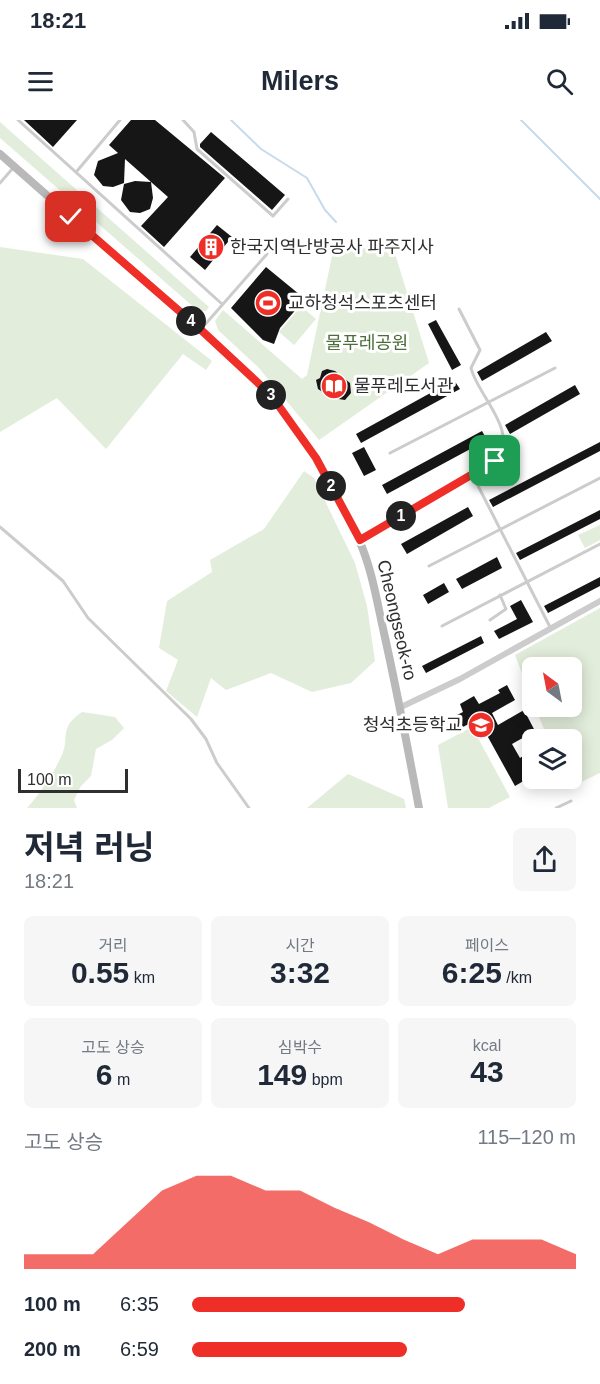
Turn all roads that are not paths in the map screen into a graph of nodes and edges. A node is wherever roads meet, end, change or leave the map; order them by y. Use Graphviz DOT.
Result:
graph roads {
  1 [pos="18,120"];
  2 [pos="120,120"];
  3 [pos="183,120"];
  4 [pos="0,154"];
  5 [pos="14,166"];
  6 [pos="76,171"];
  7 [pos="0,183"];
  8 [pos="288,199"];
  9 [pos="267,254"];
  10 [pos="222,304"];
  11 [pos="459,309"];
  12 [pos="200,329"];
  13 [pos="555,368"];
  14 [pos="488,403"];
  15 [pos="390,453"];
  16 [pos="472,474"];
  17 [pos="600,478"];
  18 [pos="0,527"];
  19 [pos="500,529"];
  20 [pos="360,540"];
  21 [pos="600,544"];
  22 [pos="429,566"];
  23 [pos="527,582"];
  24 [pos="500,595"];
  25 [pos="600,601"];
  26 [pos="490,620"];
  27 [pos="442,626"];
  28 [pos="550,627"];
  29 [pos="401,706"];
  30 [pos="571,801"];
  31 [pos="249,808"];
  32 [pos="419,808"];
  33 [pos="556,808"];
  1 -- 6 [label="lane"];
  2 -- 6 [label="lane"];
  3 -- 8 [label="lane"];
  4 -- 5 [label="main road, Cheongseok-ro"];
  5 -- 7 [label="lane"];
  5 -- 12 [label="main road, Cheongseok-ro"];
  6 -- 10 [label="lane"];
  9 -- 10 [label="lane"];
  10 -- 12 [label="lane"];
  11 -- 14 [label="lane"];
  12 -- 20 [label="main road, Cheongseok-ro"];
  13 -- 14 [label="lane"];
  14 -- 15 [label="lane"];
  14 -- 16 [label="lane"];
  16 -- 19 [label="lane"];
  16 -- 20 [label="lane"];
  17 -- 19 [label="lane"];
  18 -- 31 [label="lane"];
  19 -- 22 [label="lane"];
  19 -- 23 [label="lane"];
  20 -- 29 [label="main road, Cheongseok-ro"];
  21 -- 23 [label="lane"];
  23 -- 24 [label="lane"];
  23 -- 28 [label="lane"];
  24 -- 26 [label="lane"];
  24 -- 27 [label="lane"];
  25 -- 28 [label="street"];
  28 -- 29 [label="street"];
  29 -- 32 [label="main road, Cheongseok-ro"];
  30 -- 33 [label="lane"];
}
